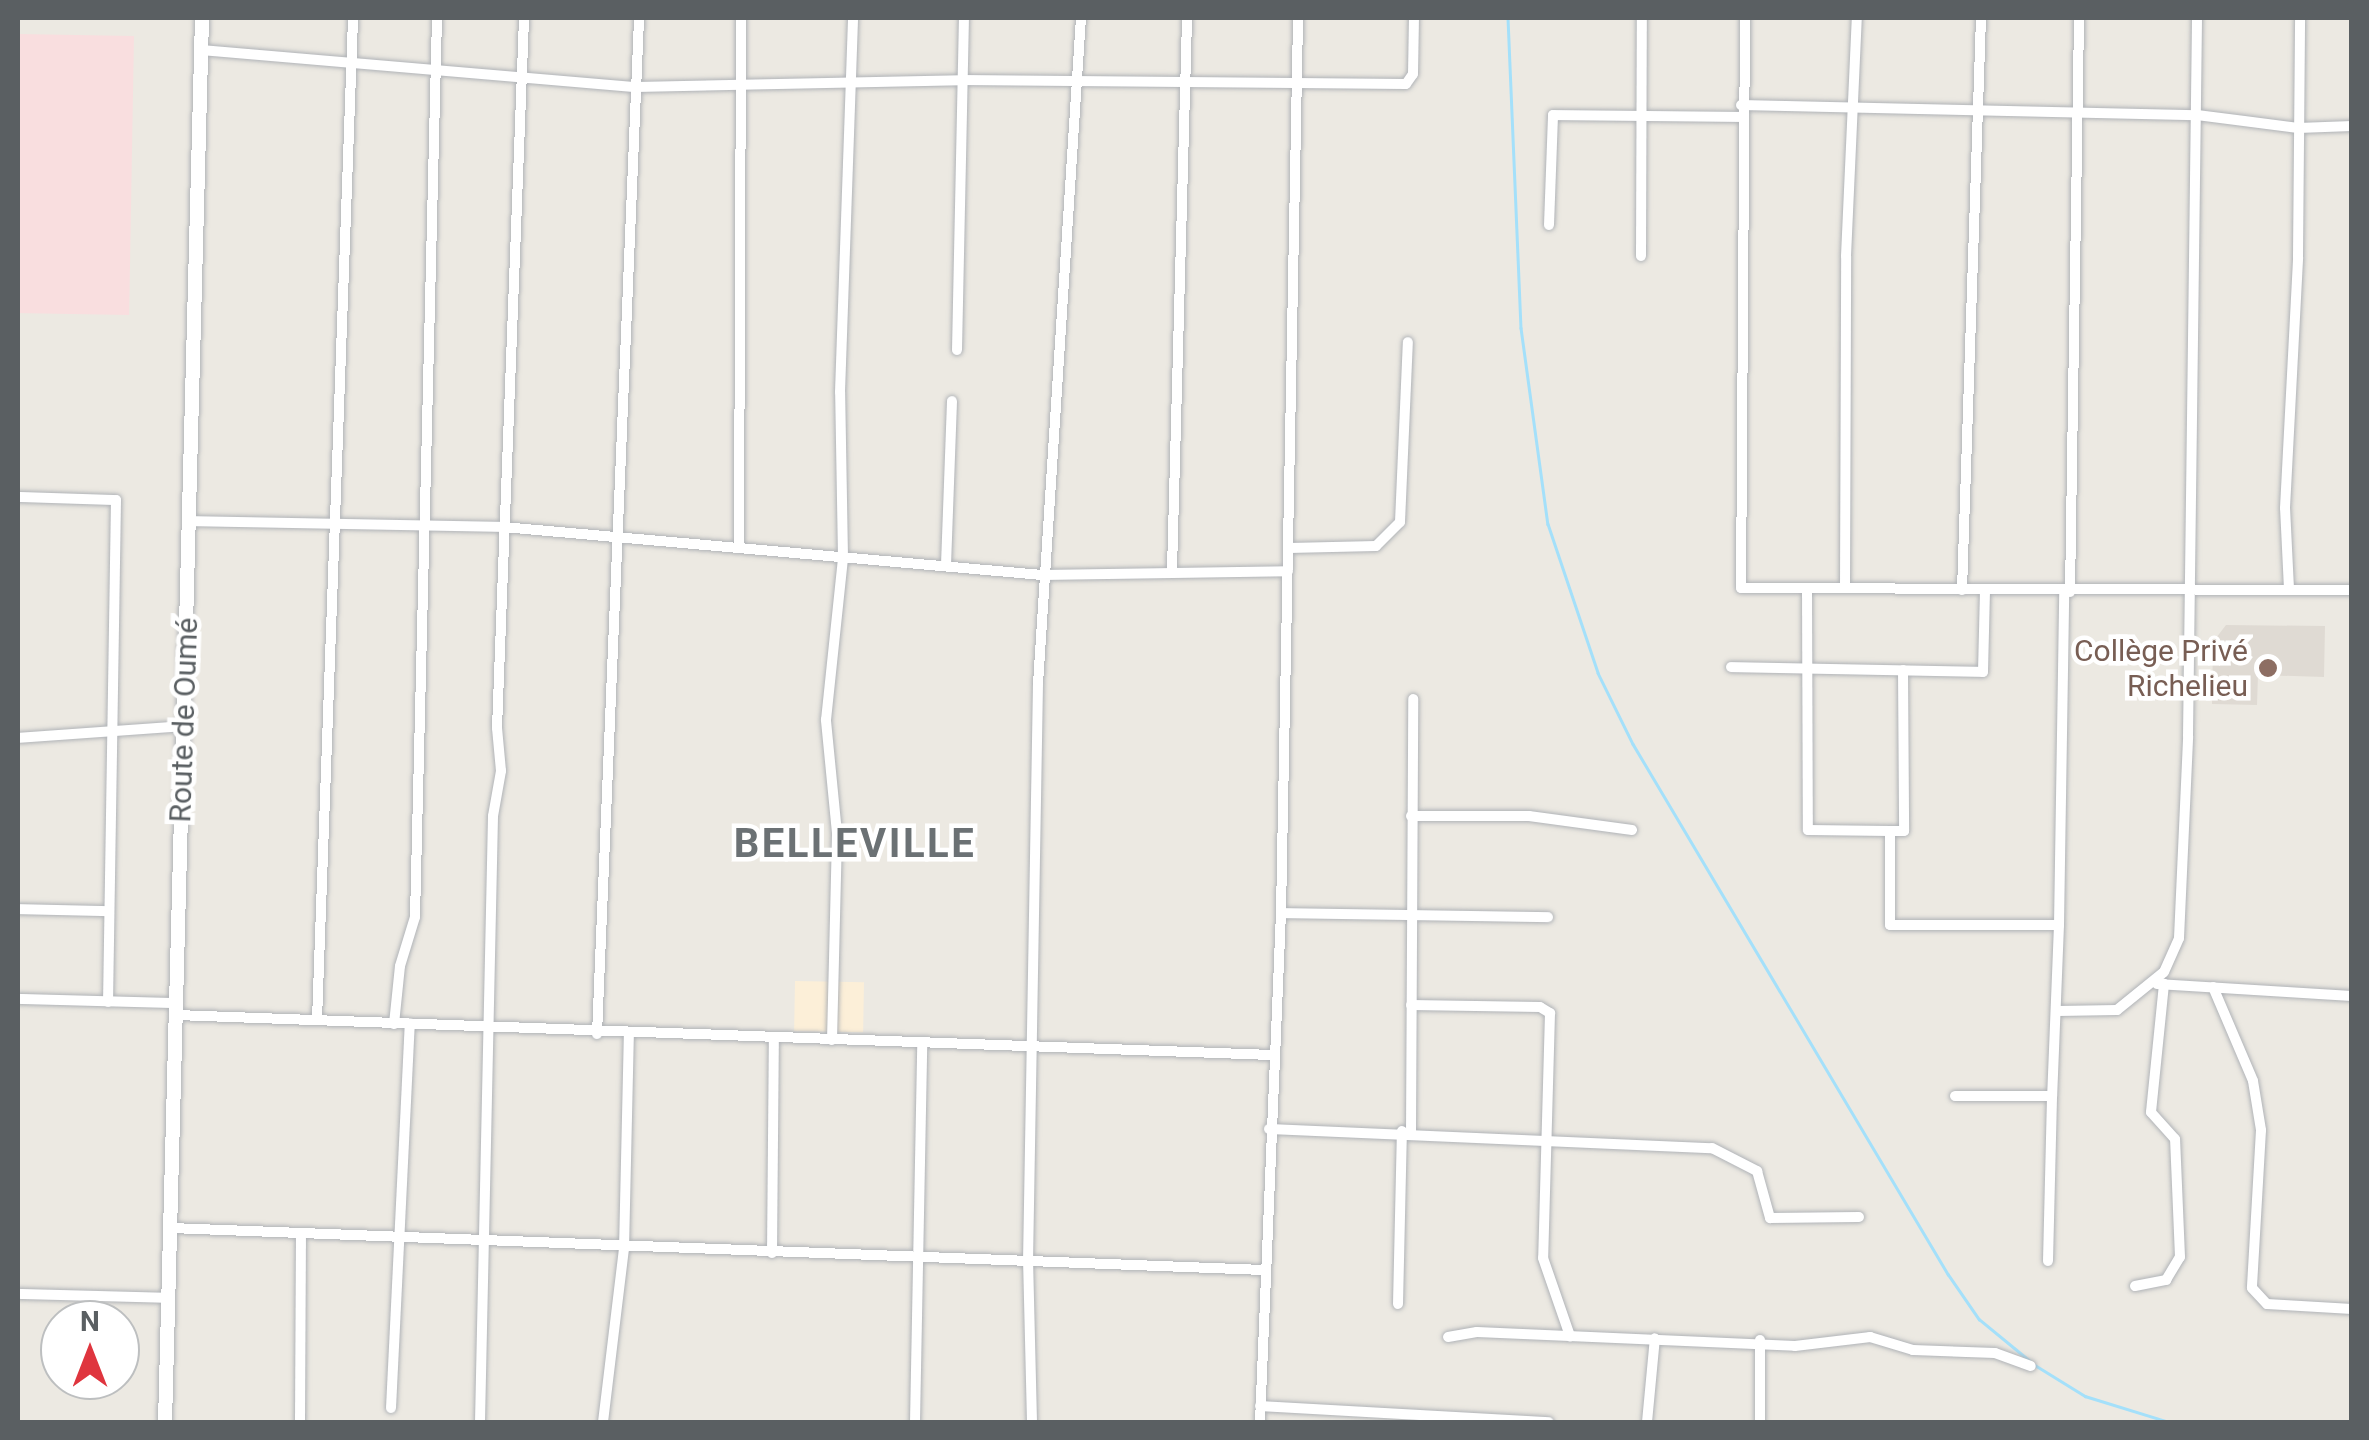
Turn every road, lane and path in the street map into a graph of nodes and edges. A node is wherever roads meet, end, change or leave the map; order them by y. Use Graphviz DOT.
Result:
graph roads {
  1 [pos="202,18"];
  2 [pos="353,18"];
  3 [pos="437,18"];
  4 [pos="524,18"];
  5 [pos="639,18"];
  6 [pos="741,18"];
  7 [pos="852,18"];
  8 [pos="964,18"];
  9 [pos="1081,18"];
  10 [pos="1187,18"];
  11 [pos="1298,18"];
  12 [pos="1414,18"];
  13 [pos="1642,18"];
  14 [pos="1745,18"];
  15 [pos="1856,18"];
  16 [pos="1982,18"];
  17 [pos="2079,18"];
  18 [pos="2197,18"];
  19 [pos="2300,18"];
  20 [pos="202,50"];
  21 [pos="352,59"];
  22 [pos="436,67"];
  23 [pos="522,80"];
  24 [pos="961,80"];
  25 [pos="1185,81"];
  26 [pos="1297,81"];
  27 [pos="1078,83"];
  28 [pos="848,84"];
  29 [pos="741,86"];
  30 [pos="636,87"];
  31 [pos="1741,111"];
  32 [pos="1852,112"];
  33 [pos="2077,112"];
  34 [pos="1978,114"];
  35 [pos="1642,115"];
  36 [pos="2197,115"];
  37 [pos="2352,126"];
  38 [pos="2298,128"];
  39 [pos="1549,225"];
  40 [pos="1641,256"];
  41 [pos="1408,342"];
  42 [pos="957,350"];
  43 [pos="952,400"];
  44 [pos="18,497"];
  45 [pos="189,520"];
  46 [pos="426,526"];
  47 [pos="503,527"];
  48 [pos="337,528"];
  49 [pos="617,540"];
  50 [pos="739,546"];
  51 [pos="1289,548"];
  52 [pos="844,558"];
  53 [pos="946,565"];
  54 [pos="1172,570"];
  55 [pos="1288,570"];
  56 [pos="1042,575"];
  57 [pos="1807,588"];
  58 [pos="1844,588"];
  59 [pos="2191,588"];
  60 [pos="2289,589"];
  61 [pos="1962,590"];
  62 [pos="2352,590"];
  63 [pos="1985,592"];
  64 [pos="2067,592"];
  65 [pos="1731,667"];
  66 [pos="1806,668"];
  67 [pos="1903,670"];
  68 [pos="1413,700"];
  69 [pos="184,726"];
  70 [pos="111,735"];
  71 [pos="18,738"];
  72 [pos="1411,816"];
  73 [pos="1632,830"];
  74 [pos="1890,831"];
  75 [pos="18,910"];
  76 [pos="108,911"];
  77 [pos="1281,913"];
  78 [pos="1411,915"];
  79 [pos="1548,918"];
  80 [pos="2059,925"];
  81 [pos="2158,984"];
  82 [pos="2213,987"];
  83 [pos="2352,996"];
  84 [pos="18,999"];
  85 [pos="108,1002"];
  86 [pos="1411,1005"];
  87 [pos="176,1009"];
  88 [pos="2058,1011"];
  89 [pos="317,1020"];
  90 [pos="410,1023"];
  91 [pos="394,1024"];
  92 [pos="490,1026"];
  93 [pos="597,1034"];
  94 [pos="629,1035"];
  95 [pos="774,1040"];
  96 [pos="832,1040"];
  97 [pos="922,1043"];
  98 [pos="1032,1046"];
  99 [pos="1274,1055"];
  100 [pos="1955,1096"];
  101 [pos="2052,1096"];
  102 [pos="1270,1130"];
  103 [pos="1407,1132"];
  104 [pos="1547,1143"];
  105 [pos="1859,1217"];
  106 [pos="170,1228"];
  107 [pos="301,1234"];
  108 [pos="397,1238"];
  109 [pos="484,1242"];
  110 [pos="624,1249"];
  111 [pos="772,1253"];
  112 [pos="919,1258"];
  113 [pos="2048,1261"];
  114 [pos="1028,1262"];
  115 [pos="1264,1270"];
  116 [pos="2136,1286"];
  117 [pos="18,1294"];
  118 [pos="168,1298"];
  119 [pos="1398,1304"];
  120 [pos="2352,1309"];
  121 [pos="1570,1336"];
  122 [pos="1448,1337"];
  123 [pos="1655,1338"];
  124 [pos="1760,1340"];
  125 [pos="2032,1366"];
  126 [pos="1260,1406"];
  127 [pos="391,1408"];
  128 [pos="1398,1418"];
  129 [pos="166,1422"];
  130 [pos="300,1422"];
  131 [pos="480,1422"];
  132 [pos="603,1422"];
  133 [pos="915,1422"];
  134 [pos="1032,1422"];
  135 [pos="1260,1422"];
  136 [pos="1549,1422"];
  137 [pos="1647,1422"];
  138 [pos="1760,1422"];
  1 -- 20 [label="street, Route de Oumé"];
  2 -- 21 [label="street"];
  3 -- 22 [label="street"];
  4 -- 23 [label="street"];
  5 -- 30 [label="street"];
  6 -- 29 [label="street"];
  7 -- 28 [label="street"];
  8 -- 24 [label="street"];
  9 -- 27 [label="street"];
  10 -- 25 [label="street"];
  11 -- 26 [label="street"];
  12 -- 26 [label="street"];
  13 -- 35 [label="street"];
  14 -- 31 [label="street"];
  15 -- 32 [label="street"];
  16 -- 34 [label="street"];
  17 -- 33 [label="street"];
  18 -- 36 [label="street"];
  19 -- 38 [label="street"];
  20 -- 21 [label="street"];
  20 -- 45 [label="street, Route de Oumé"];
  21 -- 22 [label="street"];
  21 -- 48 [label="street"];
  22 -- 23 [label="street"];
  22 -- 46 [label="street"];
  23 -- 30 [label="street"];
  23 -- 47 [label="street"];
  24 -- 27 [label="street"];
  24 -- 28 [label="street"];
  24 -- 42 [label="street"];
  25 -- 26 [label="street"];
  25 -- 27 [label="street"];
  25 -- 54 [label="street"];
  26 -- 51 [label="street"];
  27 -- 56 [label="street"];
  28 -- 29 [label="street"];
  28 -- 52 [label="street"];
  29 -- 30 [label="street"];
  29 -- 50 [label="street"];
  30 -- 49 [label="street"];
  31 -- 32 [label="street"];
  31 -- 35 [label="street"];
  31 -- 57 [label="street"];
  32 -- 34 [label="street"];
  32 -- 58 [label="street"];
  33 -- 34 [label="street"];
  33 -- 36 [label="street"];
  33 -- 64 [label="street"];
  34 -- 61 [label="street"];
  35 -- 39 [label="street"];
  35 -- 40 [label="street"];
  36 -- 38 [label="street"];
  36 -- 59 [label="street"];
  37 -- 38 [label="street"];
  38 -- 60 [label="street"];
  41 -- 51 [label="street"];
  43 -- 53 [label="street"];
  44 -- 70 [label="street"];
  45 -- 48 [label="street"];
  45 -- 69 [label="street, Route de Oumé"];
  46 -- 47 [label="street"];
  46 -- 48 [label="street"];
  46 -- 91 [label="street"];
  47 -- 49 [label="street"];
  47 -- 92 [label="street"];
  48 -- 89 [label="street"];
  49 -- 50 [label="street"];
  49 -- 93 [label="street"];
  50 -- 52 [label="street"];
  51 -- 55 [label="street"];
  52 -- 53 [label="street"];
  52 -- 96 [label="street"];
  53 -- 56 [label="street"];
  54 -- 55 [label="street"];
  54 -- 56 [label="street"];
  55 -- 77 [label="street"];
  56 -- 98 [label="street"];
  57 -- 58 [label="street"];
  57 -- 66 [label="street"];
  58 -- 61 [label="street"];
  59 -- 60 [label="street"];
  59 -- 64 [label="street"];
  59 -- 81 [label="street"];
  60 -- 62 [label="street"];
  61 -- 63 [label="street"];
  63 -- 64 [label="street"];
  63 -- 67 [label="street"];
  64 -- 80 [label="street"];
  65 -- 66 [label="street"];
  66 -- 67 [label="street"];
  66 -- 74 [label="street"];
  67 -- 74 [label="street"];
  68 -- 72 [label="street"];
  69 -- 70 [label="street"];
  69 -- 87 [label="street, Route de Oumé"];
  70 -- 71 [label="street"];
  70 -- 76 [label="street"];
  72 -- 73 [label="street"];
  72 -- 78 [label="street"];
  74 -- 80 [label="street"];
  75 -- 76 [label="street"];
  76 -- 85 [label="street"];
  77 -- 78 [label="street"];
  77 -- 99 [label="street"];
  78 -- 79 [label="street"];
  78 -- 86 [label="street"];
  80 -- 88 [label="street"];
  81 -- 82 [label="street"];
  81 -- 88 [label="street"];
  81 -- 116 [label="street"];
  82 -- 83 [label="street"];
  82 -- 120 [label="street"];
  84 -- 85 [label="street"];
  85 -- 87 [label="street"];
  86 -- 103 [label="street"];
  86 -- 104 [label="street"];
  87 -- 89 [label="street"];
  87 -- 106 [label="street, Route de Oumé"];
  88 -- 101 [label="street"];
  89 -- 91 [label="street"];
  90 -- 91 [label="street"];
  90 -- 92 [label="street"];
  90 -- 108 [label="street"];
  92 -- 93 [label="street"];
  92 -- 109 [label="street"];
  93 -- 94 [label="street"];
  94 -- 95 [label="street"];
  94 -- 110 [label="street"];
  95 -- 96 [label="street"];
  95 -- 111 [label="street"];
  96 -- 97 [label="street"];
  97 -- 98 [label="street"];
  97 -- 112 [label="street"];
  98 -- 99 [label="street"];
  98 -- 114 [label="street"];
  99 -- 102 [label="street"];
  100 -- 101 [label="street"];
  101 -- 113 [label="street"];
  102 -- 103 [label="street"];
  102 -- 115 [label="street"];
  103 -- 104 [label="street"];
  103 -- 119 [label="street"];
  104 -- 105 [label="street"];
  104 -- 121 [label="street"];
  106 -- 107 [label="street"];
  106 -- 118 [label="street, Route de Oumé"];
  107 -- 108 [label="street"];
  107 -- 130 [label="street"];
  108 -- 109 [label="street"];
  108 -- 127 [label="street"];
  109 -- 110 [label="street"];
  109 -- 131 [label="street"];
  110 -- 111 [label="street"];
  110 -- 132 [label="street"];
  111 -- 112 [label="street"];
  112 -- 114 [label="street"];
  112 -- 133 [label="street"];
  114 -- 115 [label="street"];
  114 -- 134 [label="street"];
  115 -- 126 [label="street"];
  117 -- 118 [label="street"];
  118 -- 129 [label="street, Route de Oumé"];
  121 -- 122 [label="street"];
  121 -- 123 [label="street"];
  123 -- 124 [label="street"];
  123 -- 137 [label="street"];
  124 -- 125 [label="street"];
  124 -- 138 [label="street"];
  126 -- 128 [label="street"];
  126 -- 135 [label="street"];
  128 -- 136 [label="street"];
}
